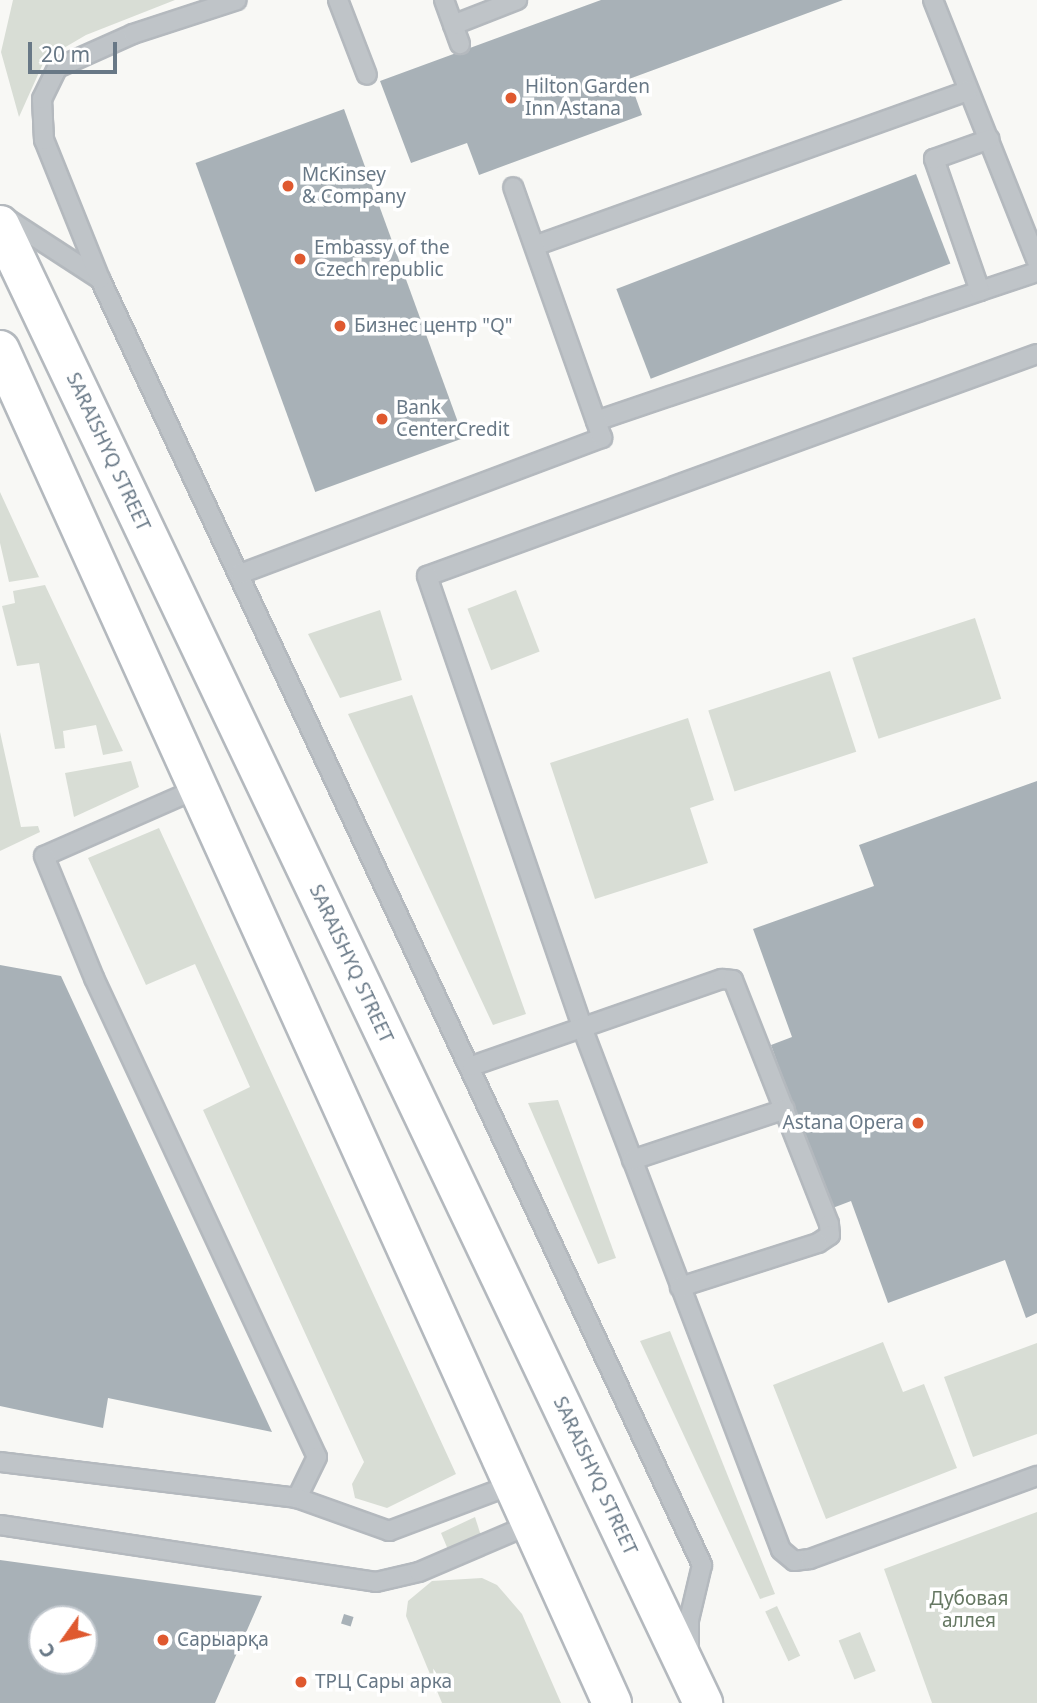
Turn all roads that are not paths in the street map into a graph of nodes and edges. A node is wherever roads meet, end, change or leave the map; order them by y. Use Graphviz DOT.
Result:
graph roads {
  1 [pos="237,0"];
  2 [pos="338,0"];
  3 [pos="444,0"];
  4 [pos="517,0"];
  5 [pos="933,0"];
  6 [pos="453,25"];
  7 [pos="460,44"];
  8 [pos="367,75"];
  9 [pos="967,91"];
  10 [pos="990,139"];
  11 [pos="513,187"];
  12 [pos="0,215"];
  13 [pos="0,225"];
  14 [pos="537,244"];
  15 [pos="1037,261"];
  16 [pos="1037,272"];
  17 [pos="100,279"];
  18 [pos="979,291"];
  19 [pos="0,350"];
  20 [pos="1037,354"];
  21 [pos="596,421"];
  22 [pos="240,574"];
  23 [pos="199,788"];
  24 [pos="583,1030"];
  25 [pos="472,1066"];
  26 [pos="785,1109"];
  27 [pos="632,1160"];
  28 [pos="680,1287"];
  29 [pos="0,1462"];
  30 [pos="1037,1476"];
  31 [pos="514,1484"];
  32 [pos="298,1498"];
  33 [pos="531,1524"];
  34 [pos="0,1525"];
  35 [pos="574,1623"];
  36 [pos="696,1688"];
  37 [pos="594,1703"];
  38 [pos="612,1703"];
  39 [pos="728,1703"];
  1 -- 17 [label="lane"];
  2 -- 8 [label="lane"];
  3 -- 6 [label="lane"];
  4 -- 6 [label="lane"];
  5 -- 9 [label="lane"];
  6 -- 7 [label="lane"];
  9 -- 10 [label="lane"];
  9 -- 14 [label="lane"];
  10 -- 15 [label="lane"];
  10 -- 18 [label="lane"];
  11 -- 14 [label="lane"];
  12 -- 17 [label="lane"];
  13 -- 36 [label="main road, SARAISHYQ STREET"];
  14 -- 21 [label="lane"];
  16 -- 18 [label="lane"];
  17 -- 22 [label="lane"];
  18 -- 21 [label="lane"];
  19 -- 23 [label="main road"];
  20 -- 24 [label="lane"];
  21 -- 22 [label="lane"];
  22 -- 25 [label="lane"];
  23 -- 31 [label="main road"];
  23 -- 32 [label="lane"];
  24 -- 25 [label="lane"];
  24 -- 26 [label="lane"];
  24 -- 27 [label="lane"];
  25 -- 36 [label="lane"];
  26 -- 27 [label="lane"];
  26 -- 28 [label="lane"];
  27 -- 28 [label="lane"];
  28 -- 30 [label="lane"];
  29 -- 32 [label="lane"];
  31 -- 32 [label="lane"];
  31 -- 33 [label="main road"];
  33 -- 34 [label="lane"];
  33 -- 35 [label="main road"];
  35 -- 37 [label="main road"];
  35 -- 38 [label="main road"];
  36 -- 39 [label="main road"];
}
